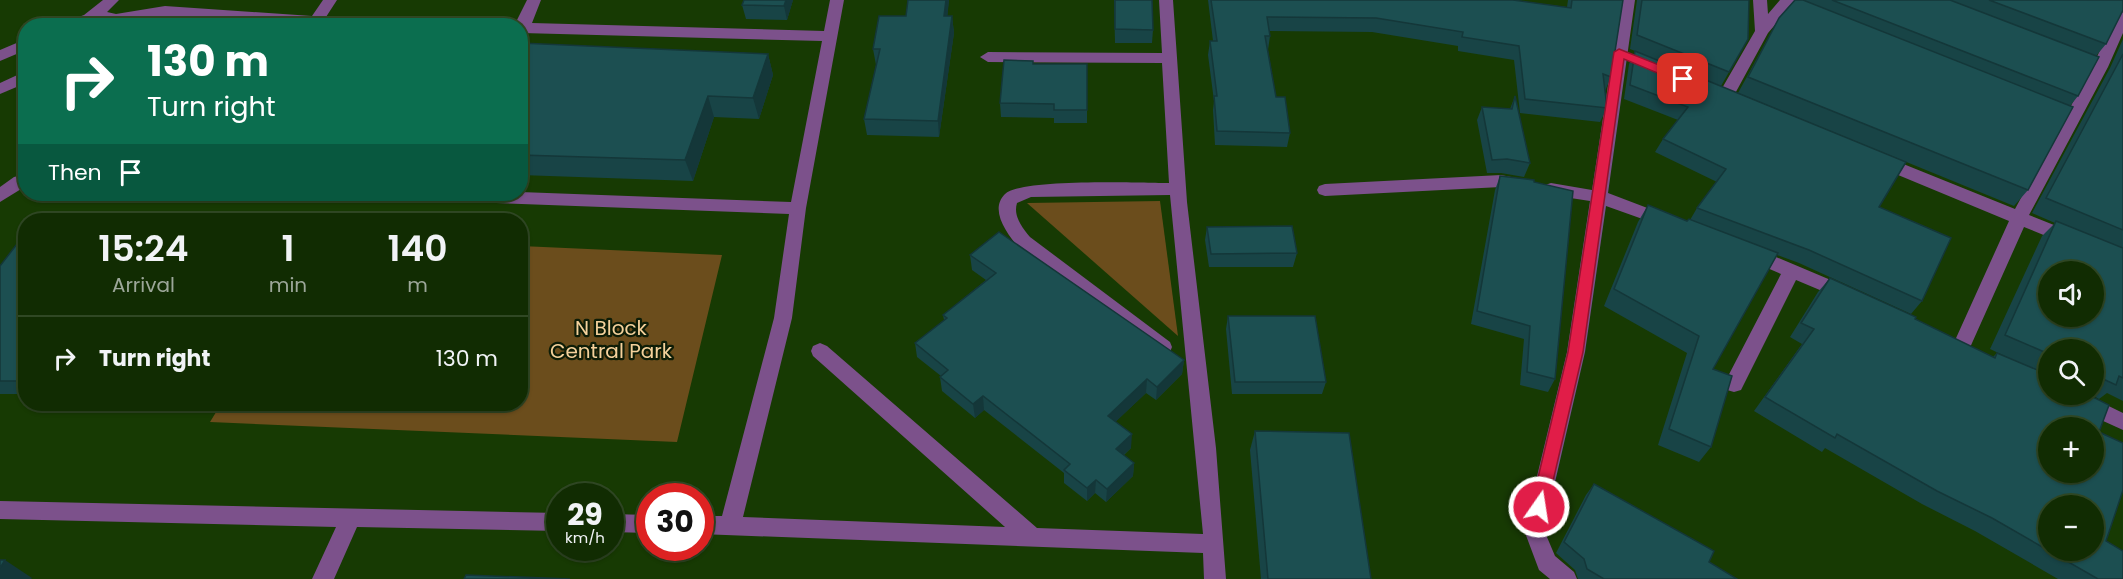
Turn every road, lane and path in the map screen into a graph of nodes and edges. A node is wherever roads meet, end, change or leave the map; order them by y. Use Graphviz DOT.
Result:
graph roads {
  1 [pos="112,0"];
  2 [pos="330,0"];
  3 [pos="534,0"];
  4 [pos="837,0"];
  5 [pos="1166,0"];
  6 [pos="1628,0"];
  7 [pos="1760,0"];
  8 [pos="1786,2"];
  9 [pos="2123,17"];
  10 [pos="89,18"];
  11 [pos="109,18"];
  12 [pos="127,18"];
  13 [pos="271,18"];
  14 [pos="318,18"];
  15 [pos="525,18"];
  16 [pos="1829,22"];
  17 [pos="528,27"];
  18 [pos="1762,32"];
  19 [pos="831,36"];
  20 [pos="18,48"];
  21 [pos="1619,52"];
  22 [pos="0,56"];
  23 [pos="988,57"];
  24 [pos="1170,58"];
  25 [pos="1641,61"];
  26 [pos="18,80"];
  27 [pos="0,89"];
  28 [pos="1725,97"];
  29 [pos="1867,155"];
  30 [pos="18,182"];
  31 [pos="1179,189"];
  32 [pos="1325,190"];
  33 [pos="0,196"];
  34 [pos="1600,197"];
  35 [pos="528,198"];
  36 [pos="798,208"];
  37 [pos="2019,218"];
  38 [pos="1685,229"];
  39 [pos="2081,243"];
  40 [pos="1739,249"];
  41 [pos="1792,270"];
  42 [pos="1866,304"];
  43 [pos="1940,338"];
  44 [pos="820,351"];
  45 [pos="1198,373"];
  46 [pos="1734,384"];
  47 [pos="2087,405"];
  48 [pos="2123,422"];
  49 [pos="0,510"];
  50 [pos="351,518"];
  51 [pos="546,522"];
  52 [pos="714,525"];
  53 [pos="730,526"];
  54 [pos="1032,537"];
  55 [pos="1214,544"];
  56 [pos="323,579"];
  57 [pos="1215,579"];
  58 [pos="1566,579"];
  1 -- 10 [label="street"];
  2 -- 14 [label="street"];
  3 -- 15 [label="street"];
  4 -- 19 [label="street"];
  5 -- 24 [label="street"];
  6 -- 21 [label="street"];
  7 -- 18 [label="street"];
  8 -- 16 [label="street"];
  8 -- 18 [label="street"];
  9 -- 37 [label="street"];
  10 -- 11 [label="street"];
  12 -- 13 [label="street"];
  17 -- 19 [label="street"];
  18 -- 28 [label="street"];
  19 -- 36 [label="street"];
  20 -- 22 [label="street"];
  21 -- 25 [label="street"];
  21 -- 34 [label="street"];
  23 -- 24 [label="street"];
  24 -- 31 [label="street"];
  26 -- 27 [label="street"];
  29 -- 37 [label="street"];
  30 -- 33 [label="street"];
  31 -- 45 [label="street"];
  31 -- 45 [label="street"];
  32 -- 34 [label="street"];
  34 -- 38 [label="street"];
  34 -- 58 [label="street"];
  35 -- 36 [label="street"];
  36 -- 53 [label="street"];
  37 -- 39 [label="street"];
  37 -- 43 [label="street"];
  40 -- 41 [label="street"];
  41 -- 42 [label="street"];
  41 -- 46 [label="street"];
  44 -- 54 [label="street"];
  45 -- 55 [label="street"];
  47 -- 48 [label="street"];
  49 -- 50 [label="street"];
  50 -- 51 [label="street"];
  50 -- 56 [label="street"];
  52 -- 53 [label="street"];
  53 -- 54 [label="street"];
  54 -- 55 [label="street"];
  55 -- 57 [label="street"];
}
